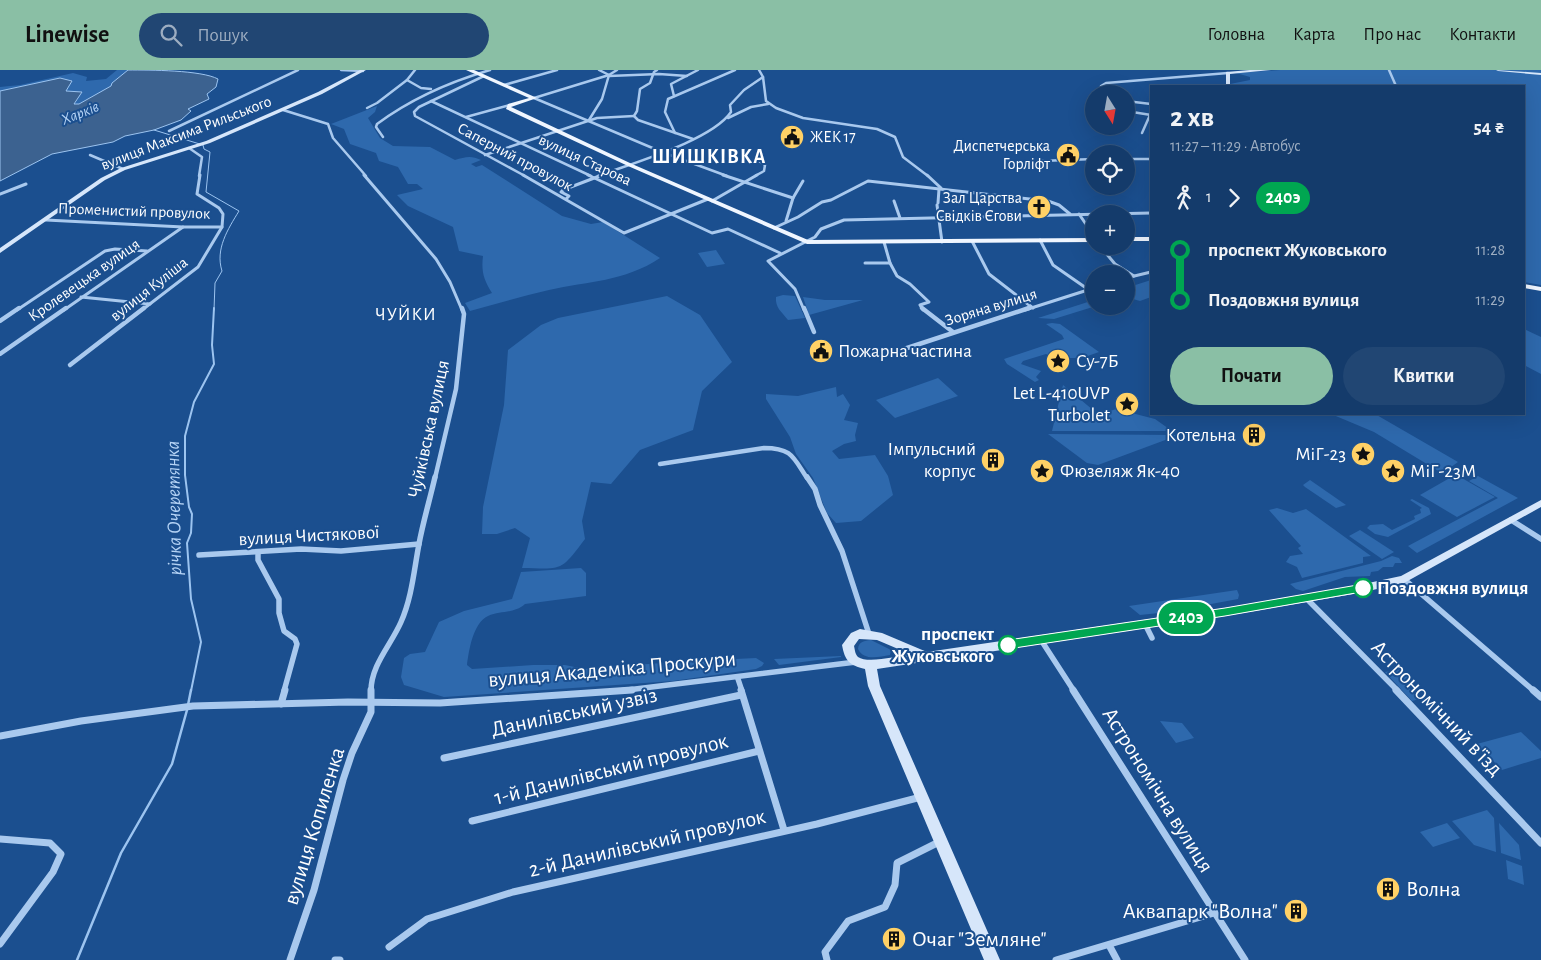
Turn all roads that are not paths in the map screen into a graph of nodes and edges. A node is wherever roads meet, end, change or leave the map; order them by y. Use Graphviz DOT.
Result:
graph roads {
  1 [pos="298,70"];
  2 [pos="341,70"];
  3 [pos="364,70"];
  4 [pos="415,70"];
  5 [pos="469,70"];
  6 [pos="490,70"];
  7 [pos="557,70"];
  8 [pos="599,70"];
  9 [pos="617,70"];
  10 [pos="657,70"];
  11 [pos="698,70"];
  12 [pos="735,70"];
  13 [pos="759,70"];
  14 [pos="1270,70"];
  15 [pos="1390,70"];
  16 [pos="1498,70"];
  17 [pos="1228,73"];
  18 [pos="477,74"];
  19 [pos="654,74"];
  20 [pos="1541,74"];
  21 [pos="609,75"];
  22 [pos="484,76"];
  23 [pos="687,76"];
  24 [pos="764,77"];
  25 [pos="407,80"];
  26 [pos="1143,80"];
  27 [pos="1147,83"];
  28 [pos="504,84"];
  29 [pos="1102,85"];
  30 [pos="1228,85"];
  31 [pos="1396,85"];
  32 [pos="431,89"];
  33 [pos="674,96"];
  34 [pos="534,98"];
  35 [pos="432,102"];
  36 [pos="1135,102"];
  37 [pos="768,104"];
  38 [pos="1150,104"];
  39 [pos="510,105"];
  40 [pos="367,108"];
  41 [pos="283,110"];
  42 [pos="1135,112"];
  43 [pos="1150,115"];
  44 [pos="634,116"];
  45 [pos="1150,117"];
  46 [pos="466,118"];
  47 [pos="727,118"];
  48 [pos="589,120"];
  49 [pos="169,131"];
  50 [pos="557,132"];
  51 [pos="676,133"];
  52 [pos="1142,133"];
  53 [pos="383,137"];
  54 [pos="694,139"];
  55 [pos="522,145"];
  56 [pos="189,148"];
  57 [pos="664,152"];
  58 [pos="90,155"];
  59 [pos="485,155"];
  60 [pos="756,159"];
  61 [pos="1085,159"];
  62 [pos="1135,159"];
  63 [pos="1150,159"];
  64 [pos="1040,161"];
  65 [pos="630,165"];
  66 [pos="123,169"];
  67 [pos="595,179"];
  68 [pos="803,181"];
  69 [pos="746,183"];
  70 [pos="26,184"];
  71 [pos="940,189"];
  72 [pos="0,194"];
  73 [pos="793,198"];
  74 [pos="566,199"];
  75 [pos="710,200"];
  76 [pos="894,201"];
  77 [pos="1150,213"];
  78 [pos="671,214"];
  79 [pos="1070,214"];
  80 [pos="1078,214"];
  81 [pos="940,217"];
  82 [pos="900,218"];
  83 [pos="46,220"];
  84 [pos="786,221"];
  85 [pos="1085,224"];
  86 [pos="183,227"];
  87 [pos="222,227"];
  88 [pos="774,228"];
  89 [pos="1135,239"];
  90 [pos="1150,239"];
  91 [pos="1040,240"];
  92 [pos="1085,240"];
  93 [pos="972,241"];
  94 [pos="807,242"];
  95 [pos="884,242"];
  96 [pos="942,242"];
  97 [pos="0,251"];
  98 [pos="148,251"];
  99 [pos="780,253"];
  100 [pos="1108,255"];
  101 [pos="866,263"];
  102 [pos="890,263"];
  103 [pos="1117,265"];
  104 [pos="1150,272"];
  105 [pos="1135,276"];
  106 [pos="1085,285"];
  107 [pos="1525,286"];
  108 [pos="1541,289"];
  109 [pos="1085,291"];
  110 [pos="81,297"];
  111 [pos="150,304"];
  112 [pos="1033,308"];
  113 [pos="0,320"];
  114 [pos="814,332"];
  115 [pos="953,332"];
  116 [pos="0,354"];
  117 [pos="898,354"];
  118 [pos="70,365"];
  119 [pos="660,464"];
  120 [pos="1541,504"];
  121 [pos="1511,520"];
  122 [pos="1541,539"];
  123 [pos="419,544"];
  124 [pos="258,553"];
  125 [pos="199,555"];
  126 [pos="1404,579"];
  127 [pos="1306,598"];
  128 [pos="1145,624"];
  129 [pos="869,634"];
  130 [pos="1152,638"];
  131 [pos="1041,640"];
  132 [pos="928,657"];
  133 [pos="863,664"];
  134 [pos="738,679"];
  135 [pos="742,694"];
  136 [pos="1541,697"];
  137 [pos="281,704"];
  138 [pos="371,704"];
  139 [pos="0,736"];
  140 [pos="759,751"];
  141 [pos="444,758"];
  142 [pos="922,797"];
  143 [pos="472,821"];
  144 [pos="784,830"];
  145 [pos="0,839"];
  146 [pos="942,841"];
  147 [pos="1541,843"];
  148 [pos="1214,913"];
  149 [pos="0,944"];
  150 [pos="1109,945"];
  151 [pos="389,947"];
  152 [pos="290,960"];
  153 [pos="827,960"];
  154 [pos="992,960"];
  155 [pos="1056,960"];
  156 [pos="1117,960"];
  157 [pos="1245,960"];
  1 -- 49 [label="street"];
  2 -- 3 [label="street"];
  3 -- 41 [label="street, вулиця Максима Рильського"];
  4 -- 25 [label="street"];
  5 -- 18 [label="main road"];
  6 -- 18 [label="street"];
  7 -- 28 [label="street"];
  8 -- 21 [label="street"];
  9 -- 21 [label="street"];
  10 -- 19 [label="street"];
  11 -- 23 [label="street"];
  12 -- 33 [label="street"];
  13 -- 24 [label="street"];
  14 -- 17 [label="street"];
  15 -- 31 [label="street"];
  16 -- 20 [label="street"];
  17 -- 26 [label="street"];
  17 -- 30 [label="street"];
  18 -- 22 [label="main road"];
  18 -- 32 [label="street"];
  19 -- 21 [label="street"];
  19 -- 23 [label="street"];
  19 -- 44 [label="street"];
  21 -- 34 [label="street"];
  21 -- 48 [label="street"];
  22 -- 28 [label="main road"];
  22 -- 35 [label="street"];
  23 -- 33 [label="street"];
  24 -- 37 [label="street"];
  24 -- 47 [label="street"];
  25 -- 32 [label="street"];
  25 -- 40 [label="street"];
  26 -- 27 [label="street"];
  26 -- 29 [label="street"];
  28 -- 34 [label="main road"];
  32 -- 53 [label="street"];
  33 -- 51 [label="street"];
  34 -- 39 [label="main road"];
  34 -- 48 [label="street"];
  35 -- 46 [label="street, вулиця Старова"];
  35 -- 59 [label="street, Саперний провулок"];
  36 -- 38 [label="street"];
  37 -- 47 [label="street"];
  37 -- 71 [label="street"];
  39 -- 46 [label="street"];
  39 -- 50 [label="main road"];
  41 -- 56 [label="street, вулиця Максима Рильського"];
  41 -- 123 [label="street, Чуйківська вулиця"];
  42 -- 43 [label="street"];
  44 -- 48 [label="street"];
  44 -- 51 [label="street"];
  45 -- 52 [label="street"];
  46 -- 55 [label="street, вулиця Старова"];
  47 -- 54 [label="street"];
  48 -- 50 [label="street"];
  48 -- 57 [label="street"];
  50 -- 55 [label="street"];
  50 -- 65 [label="main road"];
  51 -- 54 [label="street"];
  54 -- 57 [label="street"];
  55 -- 59 [label="street"];
  55 -- 67 [label="street, вулиця Старова"];
  56 -- 66 [label="street, вулиця Максима Рильського"];
  56 -- 87 [label="street"];
  57 -- 65 [label="street"];
  57 -- 69 [label="street"];
  58 -- 66 [label="street"];
  59 -- 74 [label="street, Саперний провулок"];
  60 -- 69 [label="street"];
  61 -- 64 [label="street"];
  62 -- 63 [label="street"];
  65 -- 67 [label="street"];
  65 -- 75 [label="main road"];
  66 -- 83 [label="street, вулиця Максима Рильського"];
  67 -- 74 [label="street"];
  67 -- 78 [label="street, вулиця Старова"];
  68 -- 73 [label="street"];
  69 -- 73 [label="street"];
  69 -- 75 [label="street"];
  70 -- 72 [label="street"];
  71 -- 79 [label="street"];
  71 -- 81 [label="street"];
  71 -- 84 [label="street"];
  73 -- 84 [label="street"];
  74 -- 78 [label="street, Саперний провулок"];
  75 -- 78 [label="street"];
  75 -- 88 [label="main road"];
  76 -- 82 [label="street"];
  77 -- 80 [label="street"];
  78 -- 99 [label="street, вулиця Старова"];
  79 -- 80 [label="street"];
  79 -- 81 [label="street"];
  80 -- 85 [label="street"];
  81 -- 82 [label="street"];
  81 -- 96 [label="street"];
  82 -- 94 [label="street"];
  83 -- 86 [label="street, Променистий провулок"];
  83 -- 97 [label="street, вулиця Максима Рильського"];
  84 -- 88 [label="street"];
  86 -- 87 [label="street, Променистий провулок"];
  86 -- 98 [label="street, Кролевецька вулиця"];
  87 -- 111 [label="street, вулиця Куліша"];
  88 -- 94 [label="main road"];
  89 -- 90 [label="main road"];
  91 -- 92 [label="main road"];
  91 -- 93 [label="main road"];
  91 -- 106 [label="street"];
  93 -- 96 [label="main road"];
  93 -- 112 [label="street"];
  94 -- 95 [label="main road"];
  94 -- 99 [label="street"];
  95 -- 96 [label="main road"];
  95 -- 102 [label="street"];
  98 -- 110 [label="street, Кролевецька вулиця"];
  98 -- 113 [label="street"];
  99 -- 114 [label="street"];
  100 -- 103 [label="street"];
  101 -- 102 [label="street"];
  102 -- 115 [label="street"];
  104 -- 105 [label="street"];
  107 -- 108 [label="main road"];
  109 -- 112 [label="street, Зоряна вулиця"];
  110 -- 111 [label="street"];
  110 -- 116 [label="street, Кролевецька вулиця"];
  111 -- 118 [label="street, вулиця Куліша"];
  112 -- 115 [label="street, Зоряна вулиця"];
  115 -- 117 [label="street, Зоряна вулиця"];
  119 -- 129 [label="street"];
  120 -- 121 [label="street, вулиця Академіка Проскури"];
  121 -- 122 [label="street"];
  121 -- 126 [label="street, вулиця Академіка Проскури"];
  123 -- 124 [label="street, вулиця Чистякової"];
  123 -- 138 [label="street, Чуйківська вулиця"];
  124 -- 125 [label="street, вулиця Чистякової"];
  124 -- 137 [label="street"];
  126 -- 127 [label="street, вулиця Академіка Проскури"];
  126 -- 136 [label="street"];
  127 -- 128 [label="street, вулиця Академіка Проскури"];
  127 -- 147 [label="street, Астрономічний в'їзд"];
  128 -- 130 [label="street"];
  128 -- 131 [label="street, вулиця Академіка Проскури"];
  129 -- 132 [label="street, вулиця Академіка Проскури"];
  129 -- 133 [label="street"];
  131 -- 132 [label="street, вулиця Академіка Проскури"];
  131 -- 148 [label="street, Астрономічна вулиця"];
  132 -- 133 [label="street, вулиця Академіка Проскури"];
  133 -- 134 [label="street, вулиця Академіка Проскури"];
  133 -- 142 [label="street"];
  134 -- 135 [label="street"];
  134 -- 138 [label="street, вулиця Академіка Проскури"];
  135 -- 140 [label="street"];
  135 -- 141 [label="street, Данилівський узвіз"];
  137 -- 138 [label="street, вулиця Академіка Проскури"];
  137 -- 139 [label="street, вулиця Академіка Проскури"];
  138 -- 152 [label="street, вулиця Копиленка"];
  140 -- 143 [label="street, 1-й Данилівський провулок"];
  140 -- 144 [label="street"];
  142 -- 144 [label="street, 2-й Данилівський провулок"];
  142 -- 146 [label="street"];
  144 -- 151 [label="street, 2-й Данилівський провулок"];
  145 -- 149 [label="street"];
  146 -- 153 [label="street"];
  146 -- 154 [label="street"];
  148 -- 150 [label="street"];
  148 -- 157 [label="street, Астрономічна вулиця"];
  150 -- 155 [label="street"];
  150 -- 156 [label="street"];
}
